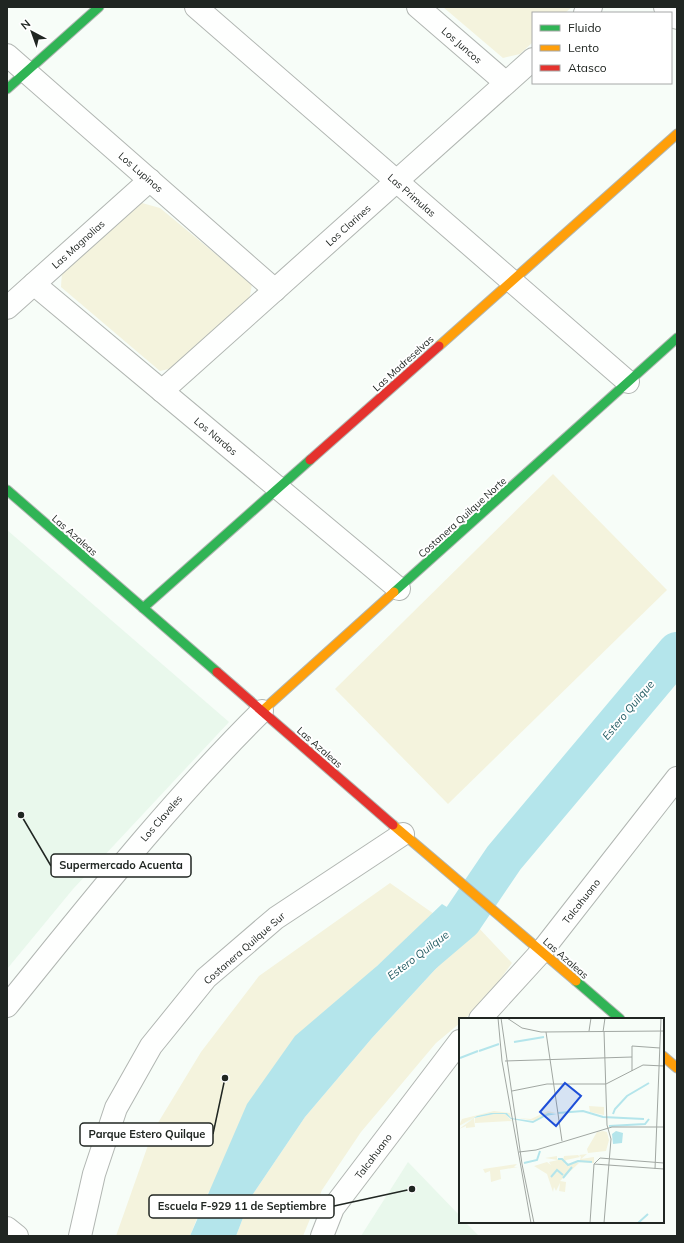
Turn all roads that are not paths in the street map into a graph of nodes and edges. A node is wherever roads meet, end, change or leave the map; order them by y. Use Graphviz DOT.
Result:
graph roads {
  1 [pos="99,7"];
  2 [pos="196,7"];
  3 [pos="418,7"];
  4 [pos="7,55"];
  5 [pos="532,60"];
  6 [pos="26,72"];
  7 [pos="506,83"];
  8 [pos="7,89"];
  9 [pos="677,134"];
  10 [pos="150,180"];
  11 [pos="396,182"];
  12 [pos="511,281"];
  13 [pos="34,284"];
  14 [pos="275,290"];
  15 [pos="7,308"];
  16 [pos="677,338"];
  17 [pos="628,382"];
  18 [pos="162,391"];
  19 [pos="279,488"];
  20 [pos="7,490"];
  21 [pos="398,589"];
  22 [pos="143,608"];
  23 [pos="262,711"];
  24 [pos="677,778"];
  25 [pos="403,834"];
  26 [pos="541,952"];
  27 [pos="7,1006"];
  28 [pos="481,1018"];
  29 [pos="619,1018"];
  30 [pos="459,1042"];
  31 [pos="664,1057"];
  32 [pos="677,1068"];
  33 [pos="7,1228"];
  34 [pos="17,1236"];
  35 [pos="80,1236"];
  36 [pos="322,1236"];
  1 -- 6 [label="street"];
  2 -- 11 [label="street, Las Primulas"];
  3 -- 7 [label="street, Los Juncos"];
  4 -- 6 [label="street, Los Lupinos"];
  5 -- 7 [label="street, Los Clarines"];
  6 -- 8 [label="street"];
  6 -- 10 [label="street, Los Lupinos"];
  7 -- 11 [label="street, Los Clarines"];
  9 -- 12 [label="street, Las Madreselvas"];
  10 -- 13 [label="street, Las Magnolias"];
  10 -- 14 [label="street, Los Lupinos"];
  11 -- 12 [label="street, Las Primulas"];
  11 -- 14 [label="street, Los Clarines"];
  12 -- 17 [label="street, Las Primulas"];
  12 -- 19 [label="street, Las Madreselvas"];
  13 -- 15 [label="street, Las Magnolias"];
  13 -- 18 [label="street, Los Nardos"];
  14 -- 18 [label="street, Los Clarines"];
  16 -- 17 [label="street, Costanera Quilque Norte"];
  17 -- 21 [label="street, Costanera Quilque Norte"];
  18 -- 19 [label="street, Los Nardos"];
  19 -- 21 [label="street, Los Nardos"];
  19 -- 22 [label="street, Las Madreselvas"];
  20 -- 22 [label="street, Las Azaleas"];
  21 -- 23 [label="street, Costanera Quilque Norte"];
  22 -- 23 [label="street, Las Azaleas"];
  23 -- 25 [label="street, Las Azaleas"];
  23 -- 27 [label="street, Los Claveles"];
  24 -- 26 [label="street, Talcahuano"];
  25 -- 26 [label="street, Las Azaleas"];
  25 -- 35 [label="street, Costanera Quilque Sur"];
  26 -- 28 [label="street, Talcahuano"];
  26 -- 29 [label="street, Las Azaleas"];
  30 -- 36 [label="street, Talcahuano"];
  31 -- 32 [label="street"];
  33 -- 34 [label="street"];
}
